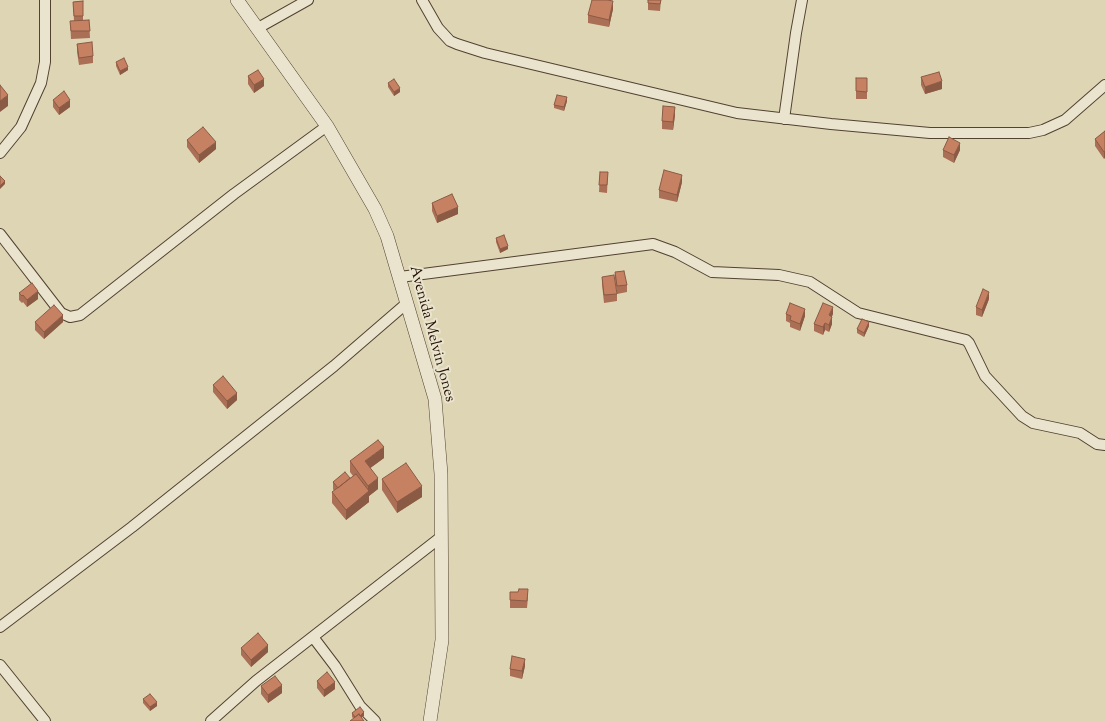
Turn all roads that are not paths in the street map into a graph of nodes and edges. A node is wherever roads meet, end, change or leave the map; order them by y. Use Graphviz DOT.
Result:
graph roads {
  1 [pos="45,0"];
  2 [pos="236,0"];
  3 [pos="308,0"];
  4 [pos="422,0"];
  5 [pos="802,0"];
  6 [pos="258,28"];
  7 [pos="1105,86"];
  8 [pos="784,119"];
  9 [pos="327,126"];
  10 [pos="0,153"];
  11 [pos="0,234"];
  12 [pos="400,277"];
  13 [pos="407,303"];
  14 [pos="1105,445"];
  15 [pos="441,537"];
  16 [pos="0,627"];
  17 [pos="313,637"];
  18 [pos="0,665"];
  19 [pos="45,721"];
  20 [pos="211,721"];
  21 [pos="375,721"];
  22 [pos="430,721"];
  1 -- 10 [label="street"];
  2 -- 6 [label="street, Avenida Melvin Jones"];
  3 -- 6 [label="street"];
  4 -- 8 [label="street"];
  5 -- 8 [label="street"];
  6 -- 9 [label="street, Avenida Melvin Jones"];
  7 -- 8 [label="street"];
  9 -- 11 [label="street"];
  9 -- 12 [label="street, Avenida Melvin Jones"];
  12 -- 13 [label="street, Avenida Melvin Jones"];
  12 -- 14 [label="street"];
  13 -- 15 [label="street, Avenida Melvin Jones"];
  13 -- 16 [label="street"];
  15 -- 17 [label="street"];
  15 -- 22 [label="street, Avenida Melvin Jones"];
  17 -- 20 [label="street"];
  17 -- 21 [label="street"];
  18 -- 19 [label="street"];
}
